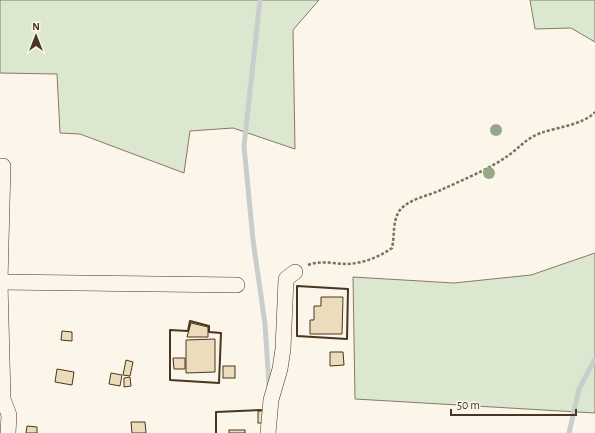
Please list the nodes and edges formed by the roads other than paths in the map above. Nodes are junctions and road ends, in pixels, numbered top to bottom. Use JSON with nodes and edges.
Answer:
{"nodes":[{"id":1,"x":0,"y":166,"type":"edge"},
{"id":2,"x":295,"y":272,"type":"road end"},
{"id":3,"x":0,"y":282,"type":"edge"},
{"id":4,"x":237,"y":285,"type":"dead end"},
{"id":5,"x":1,"y":399,"type":"edge"},
{"id":6,"x":8,"y":433,"type":"edge"},
{"id":7,"x":268,"y":433,"type":"edge"}],
"edges":[{"from":1,"to":3,"type":"street"},
{"from":2,"to":7,"type":"street"},
{"from":3,"to":4,"type":"street"},
{"from":3,"to":5,"type":"street"},
{"from":5,"to":6,"type":"street"}]}
